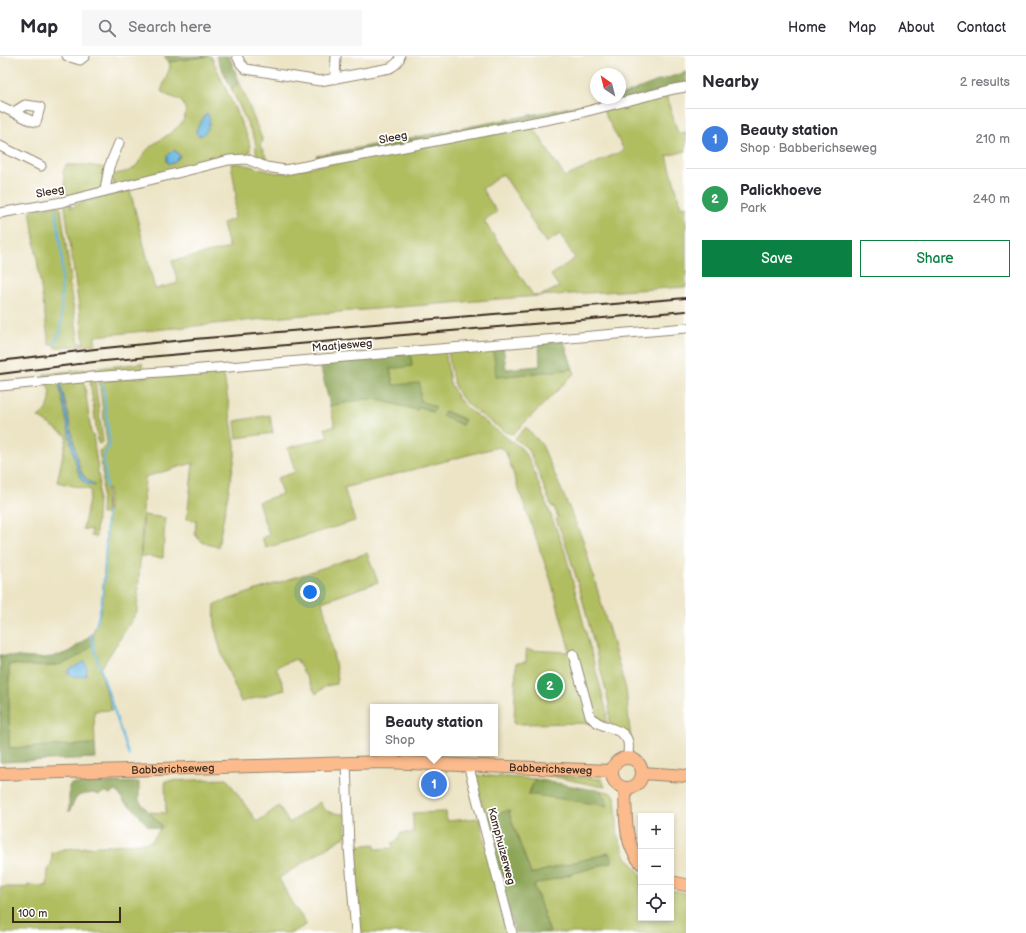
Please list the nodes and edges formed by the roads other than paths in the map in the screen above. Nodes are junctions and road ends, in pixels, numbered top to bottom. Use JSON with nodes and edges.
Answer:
{"nodes":[{"id":1,"x":67,"y":56,"type":"edge"},
{"id":2,"x":85,"y":56,"type":"edge"},
{"id":3,"x":237,"y":56,"type":"edge"},
{"id":4,"x":336,"y":56,"type":"edge"},
{"id":5,"x":400,"y":56,"type":"edge"},
{"id":6,"x":335,"y":79,"type":"junction"},
{"id":7,"x":686,"y":87,"type":"edge"},
{"id":8,"x":0,"y":106,"type":"edge"},
{"id":9,"x":14,"y":112,"type":"dead end"},
{"id":10,"x":119,"y":143,"type":"dead end"},
{"id":11,"x":0,"y":146,"type":"edge"},
{"id":12,"x":40,"y":166,"type":"dead end"},
{"id":13,"x":105,"y":190,"type":"junction"},
{"id":14,"x":0,"y":212,"type":"edge"},
{"id":15,"x":686,"y":328,"type":"edge"},
{"id":16,"x":0,"y":386,"type":"edge"},
{"id":17,"x":573,"y":654,"type":"dead end"},
{"id":18,"x":628,"y":757,"type":"junction"},
{"id":19,"x":346,"y":762,"type":"junction"},
{"id":20,"x":468,"y":764,"type":"junction"},
{"id":21,"x":611,"y":772,"type":"junction"},
{"id":22,"x":642,"y":773,"type":"junction"},
{"id":23,"x":0,"y":774,"type":"edge"},
{"id":24,"x":686,"y":776,"type":"edge"},
{"id":25,"x":625,"y":788,"type":"junction"},
{"id":26,"x":638,"y":858,"type":"edge"},
{"id":27,"x":674,"y":883,"type":"edge"},
{"id":28,"x":686,"y":886,"type":"edge"},
{"id":29,"x":356,"y":933,"type":"edge"},
{"id":30,"x":512,"y":933,"type":"edge"}],
"edges":[{"from":1,"to":2,"type":"street"},
{"from":3,"to":6,"type":"street"},
{"from":4,"to":6,"type":"street"},
{"from":5,"to":6,"type":"street"},
{"from":7,"to":13,"type":"street","name":"Sleeg"},
{"from":8,"to":9,"type":"street"},
{"from":10,"to":13,"type":"street"},
{"from":11,"to":12,"type":"street"},
{"from":13,"to":14,"type":"street","name":"Sleeg"},
{"from":15,"to":16,"type":"street","name":"Maatjesweg"},
{"from":17,"to":18,"type":"street"},
{"from":18,"to":21,"type":"main road"},
{"from":18,"to":22,"type":"main road"},
{"from":19,"to":20,"type":"main road","name":"Babberichseweg"},
{"from":19,"to":23,"type":"main road","name":"Babberichseweg"},
{"from":19,"to":29,"type":"street"},
{"from":20,"to":21,"type":"main road","name":"Babberichseweg"},
{"from":20,"to":30,"type":"street","name":"Kamphuizerweg"},
{"from":21,"to":25,"type":"main road"},
{"from":22,"to":24,"type":"main road"},
{"from":22,"to":25,"type":"main road"},
{"from":25,"to":26,"type":"main road"},
{"from":27,"to":28,"type":"main road"}]}
